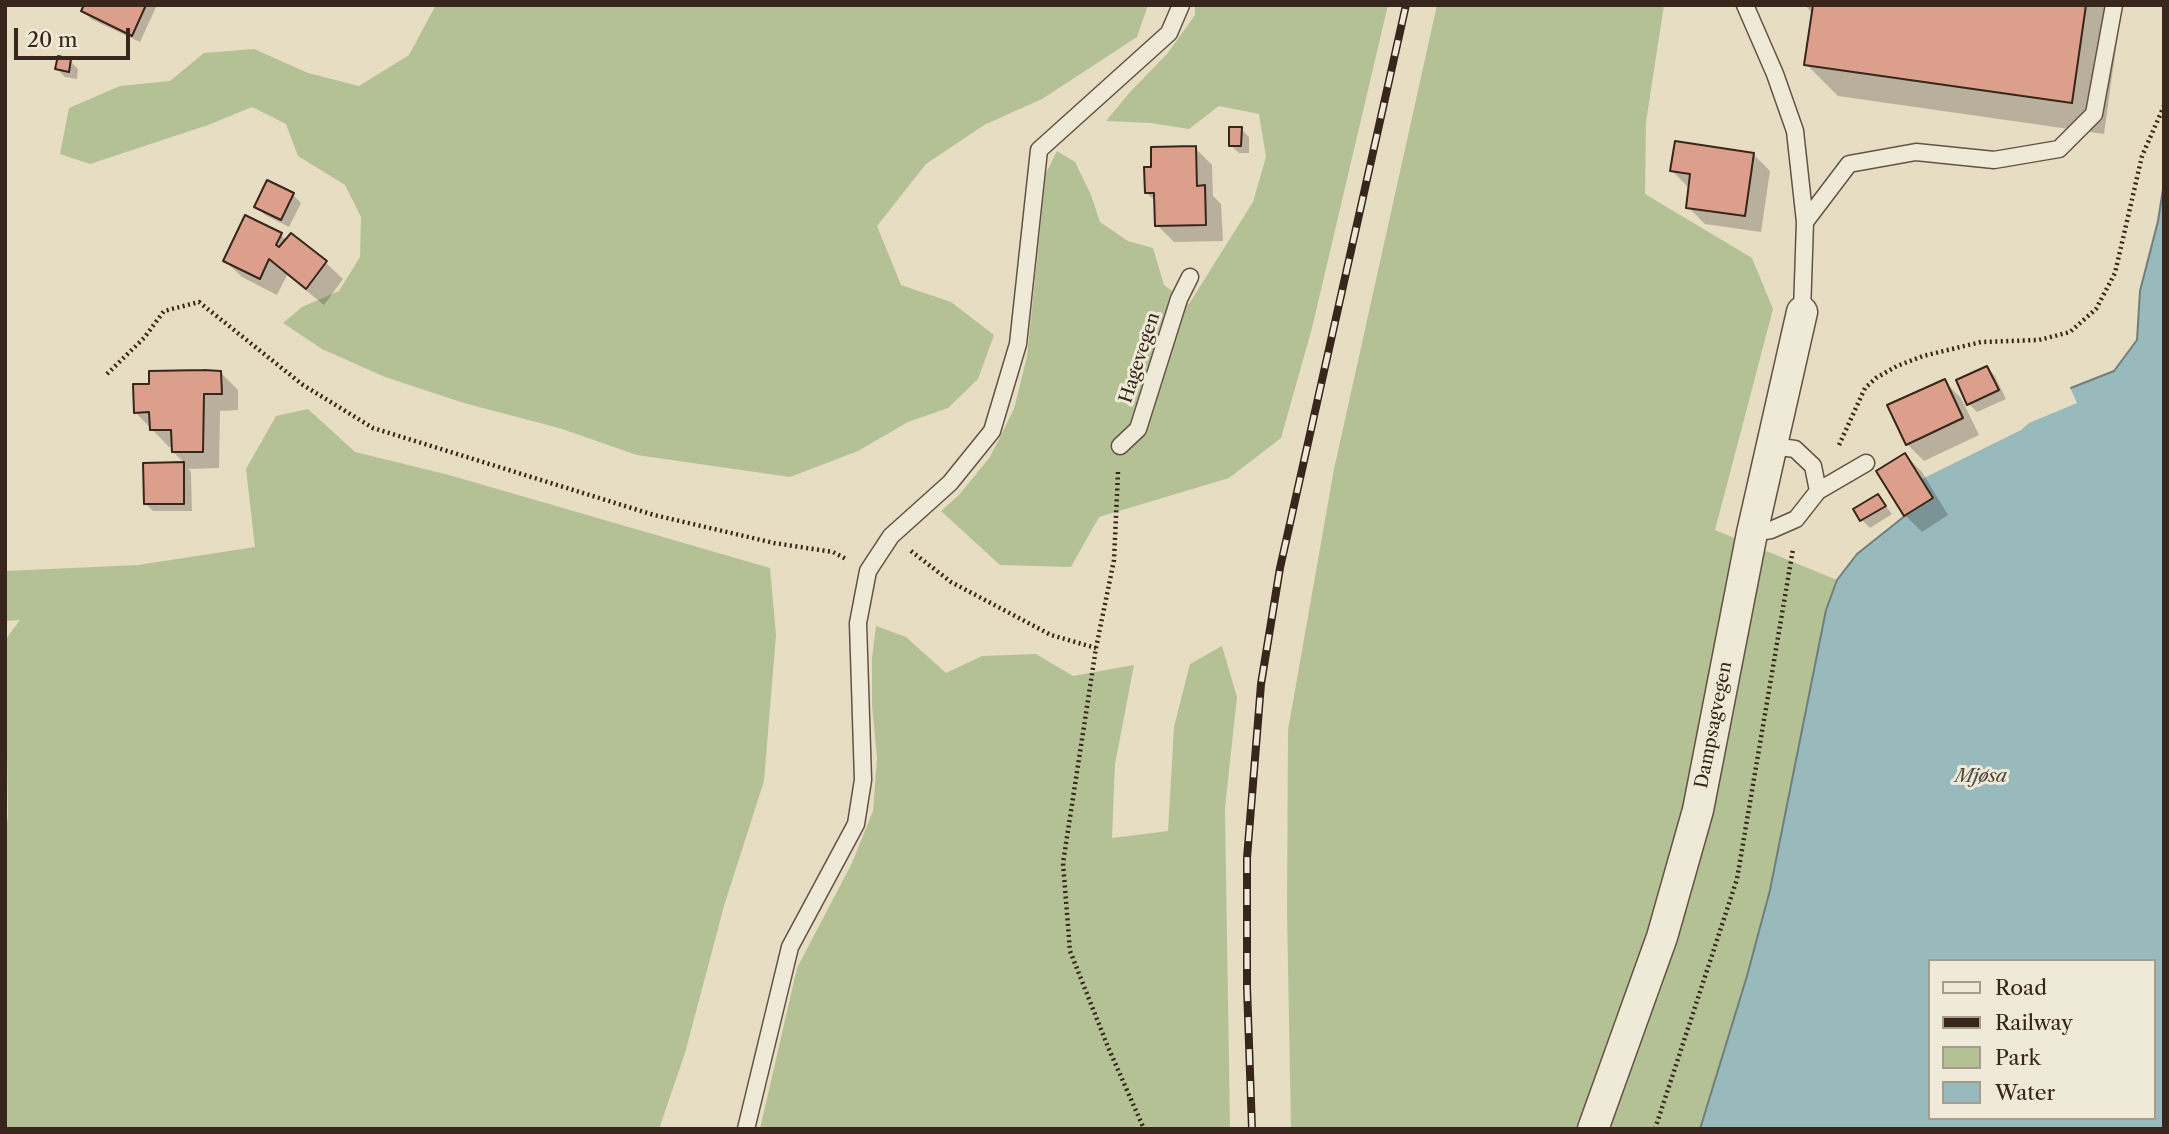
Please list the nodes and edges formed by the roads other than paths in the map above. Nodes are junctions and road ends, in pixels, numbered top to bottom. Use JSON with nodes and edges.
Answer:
{"nodes":[{"id":1,"x":1181,"y":5,"type":"edge"},
{"id":2,"x":1745,"y":5,"type":"edge"},
{"id":3,"x":2114,"y":5,"type":"edge"},
{"id":4,"x":1805,"y":222,"type":"junction"},
{"id":5,"x":1190,"y":277,"type":"dead end"},
{"id":6,"x":1802,"y":312,"type":"joint"},
{"id":7,"x":1120,"y":446,"type":"road end"},
{"id":8,"x":1771,"y":446,"type":"junction"},
{"id":9,"x":1866,"y":463,"type":"dead end"},
{"id":10,"x":1818,"y":491,"type":"junction"},
{"id":11,"x":1752,"y":533,"type":"junction"},
{"id":12,"x":746,"y":1129,"type":"edge"},
{"id":13,"x":1593,"y":1129,"type":"edge"}],
"edges":[{"from":1,"to":12,"type":"lane"},
{"from":2,"to":4,"type":"lane"},
{"from":3,"to":4,"type":"lane"},
{"from":4,"to":6,"type":"lane"},
{"from":5,"to":7,"type":"lane","name":"Hagevegen"},
{"from":6,"to":8,"type":"street","name":"Dampsagvegen"},
{"from":8,"to":10,"type":"lane"},
{"from":8,"to":11,"type":"street","name":"Dampsagvegen"},
{"from":9,"to":10,"type":"lane"},
{"from":10,"to":11,"type":"lane"},
{"from":11,"to":13,"type":"street","name":"Dampsagvegen"}]}
